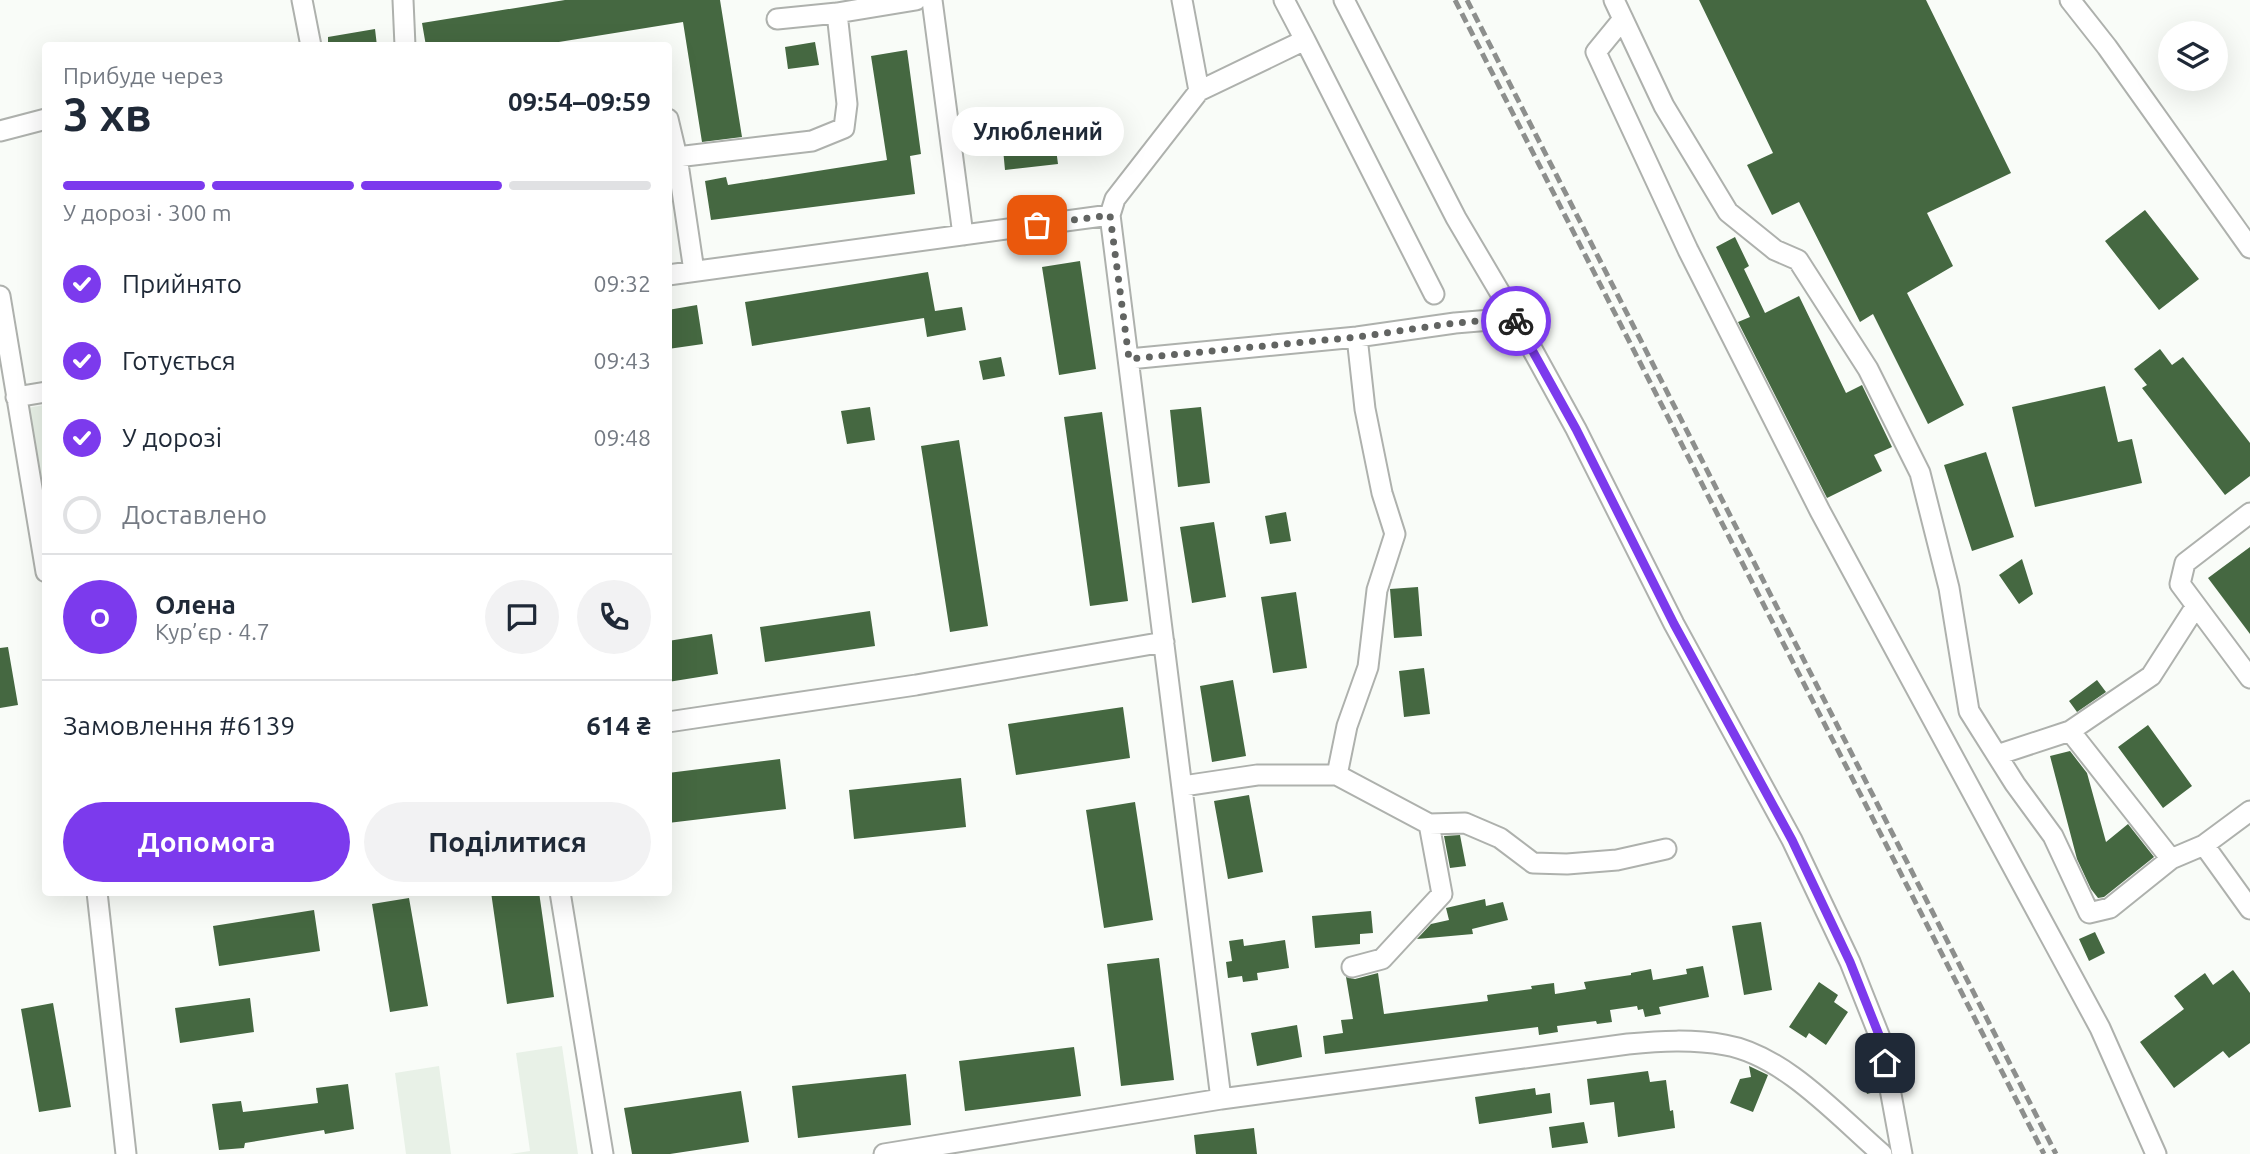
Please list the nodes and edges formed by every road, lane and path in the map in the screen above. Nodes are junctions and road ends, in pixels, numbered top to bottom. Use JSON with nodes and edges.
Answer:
{"nodes":[{"id":1,"x":303,"y":0,"type":"edge"},
{"id":2,"x":403,"y":0,"type":"edge"},
{"id":3,"x":916,"y":0,"type":"edge"},
{"id":4,"x":932,"y":0,"type":"edge"},
{"id":5,"x":1182,"y":0,"type":"edge"},
{"id":6,"x":1284,"y":0,"type":"edge"},
{"id":7,"x":1344,"y":0,"type":"edge"},
{"id":8,"x":1615,"y":0,"type":"edge"},
{"id":9,"x":2070,"y":0,"type":"edge"},
{"id":10,"x":837,"y":13,"type":"junction"},
{"id":11,"x":777,"y":19,"type":"dead end"},
{"id":12,"x":1623,"y":19,"type":"junction"},
{"id":13,"x":1305,"y":40,"type":"junction"},
{"id":14,"x":310,"y":42,"type":"edge"},
{"id":15,"x":405,"y":42,"type":"edge"},
{"id":16,"x":1199,"y":91,"type":"junction"},
{"id":17,"x":42,"y":120,"type":"edge"},
{"id":18,"x":0,"y":131,"type":"edge"},
{"id":19,"x":672,"y":136,"type":"edge"},
{"id":20,"x":677,"y":157,"type":"junction"},
{"id":21,"x":1110,"y":215,"type":"junction"},
{"id":22,"x":963,"y":235,"type":"junction"},
{"id":23,"x":2250,"y":248,"type":"edge"},
{"id":24,"x":694,"y":271,"type":"junction"},
{"id":25,"x":672,"y":274,"type":"edge"},
{"id":26,"x":1434,"y":294,"type":"dead end"},
{"id":27,"x":0,"y":296,"type":"edge"},
{"id":28,"x":1515,"y":318,"type":"junction"},
{"id":29,"x":1357,"y":337,"type":"junction"},
{"id":30,"x":1129,"y":359,"type":"junction"},
{"id":31,"x":42,"y":393,"type":"edge"},
{"id":32,"x":16,"y":397,"type":"junction"},
{"id":33,"x":2250,"y":513,"type":"edge"},
{"id":34,"x":42,"y":549,"type":"edge"},
{"id":35,"x":2196,"y":606,"type":"junction"},
{"id":36,"x":1164,"y":642,"type":"junction"},
{"id":37,"x":2250,"y":678,"type":"edge"},
{"id":38,"x":672,"y":721,"type":"edge"},
{"id":39,"x":2070,"y":731,"type":"junction"},
{"id":40,"x":1997,"y":755,"type":"junction"},
{"id":41,"x":1337,"y":775,"type":"junction"},
{"id":42,"x":1183,"y":786,"type":"junction"},
{"id":43,"x":2250,"y":811,"type":"edge"},
{"id":44,"x":1429,"y":824,"type":"junction"},
{"id":45,"x":2204,"y":845,"type":"junction"},
{"id":46,"x":1666,"y":849,"type":"dead end"},
{"id":47,"x":2171,"y":859,"type":"junction"},
{"id":48,"x":96,"y":896,"type":"edge"},
{"id":49,"x":561,"y":896,"type":"edge"},
{"id":50,"x":2250,"y":909,"type":"edge"},
{"id":51,"x":1352,"y":967,"type":"dead end"},
{"id":52,"x":1221,"y":1099,"type":"junction"},
{"id":53,"x":126,"y":1154,"type":"edge"},
{"id":54,"x":603,"y":1154,"type":"edge"},
{"id":55,"x":884,"y":1154,"type":"edge"},
{"id":56,"x":1882,"y":1154,"type":"edge"},
{"id":57,"x":1902,"y":1154,"type":"edge"},
{"id":58,"x":2156,"y":1154,"type":"edge"}],
"edges":[{"from":1,"to":14,"type":"street"},
{"from":2,"to":15,"type":"street"},
{"from":3,"to":10,"type":"street"},
{"from":4,"to":22,"type":"street"},
{"from":5,"to":16,"type":"street"},
{"from":6,"to":13,"type":"street"},
{"from":7,"to":28,"type":"street"},
{"from":8,"to":12,"type":"street"},
{"from":9,"to":23,"type":"street"},
{"from":10,"to":11,"type":"street"},
{"from":10,"to":20,"type":"street"},
{"from":12,"to":40,"type":"street"},
{"from":12,"to":58,"type":"street"},
{"from":13,"to":16,"type":"street"},
{"from":13,"to":26,"type":"street"},
{"from":16,"to":21,"type":"street"},
{"from":17,"to":18,"type":"street"},
{"from":19,"to":20,"type":"street"},
{"from":20,"to":24,"type":"street"},
{"from":21,"to":22,"type":"street"},
{"from":21,"to":30,"type":"street"},
{"from":22,"to":24,"type":"street"},
{"from":24,"to":25,"type":"street"},
{"from":27,"to":32,"type":"street"},
{"from":28,"to":29,"type":"street"},
{"from":28,"to":57,"type":"street"},
{"from":29,"to":30,"type":"street"},
{"from":29,"to":41,"type":"street"},
{"from":30,"to":36,"type":"street"},
{"from":31,"to":32,"type":"street"},
{"from":32,"to":34,"type":"street"},
{"from":33,"to":35,"type":"street"},
{"from":35,"to":37,"type":"street"},
{"from":35,"to":39,"type":"street"},
{"from":36,"to":38,"type":"street"},
{"from":36,"to":42,"type":"street"},
{"from":39,"to":40,"type":"street"},
{"from":39,"to":47,"type":"street"},
{"from":40,"to":47,"type":"street"},
{"from":41,"to":42,"type":"street"},
{"from":41,"to":44,"type":"street"},
{"from":42,"to":52,"type":"street"},
{"from":43,"to":45,"type":"street"},
{"from":44,"to":46,"type":"street"},
{"from":44,"to":51,"type":"street"},
{"from":45,"to":47,"type":"street"},
{"from":45,"to":50,"type":"street"},
{"from":48,"to":53,"type":"street"},
{"from":49,"to":54,"type":"street"},
{"from":52,"to":55,"type":"street"},
{"from":52,"to":56,"type":"street"}]}
